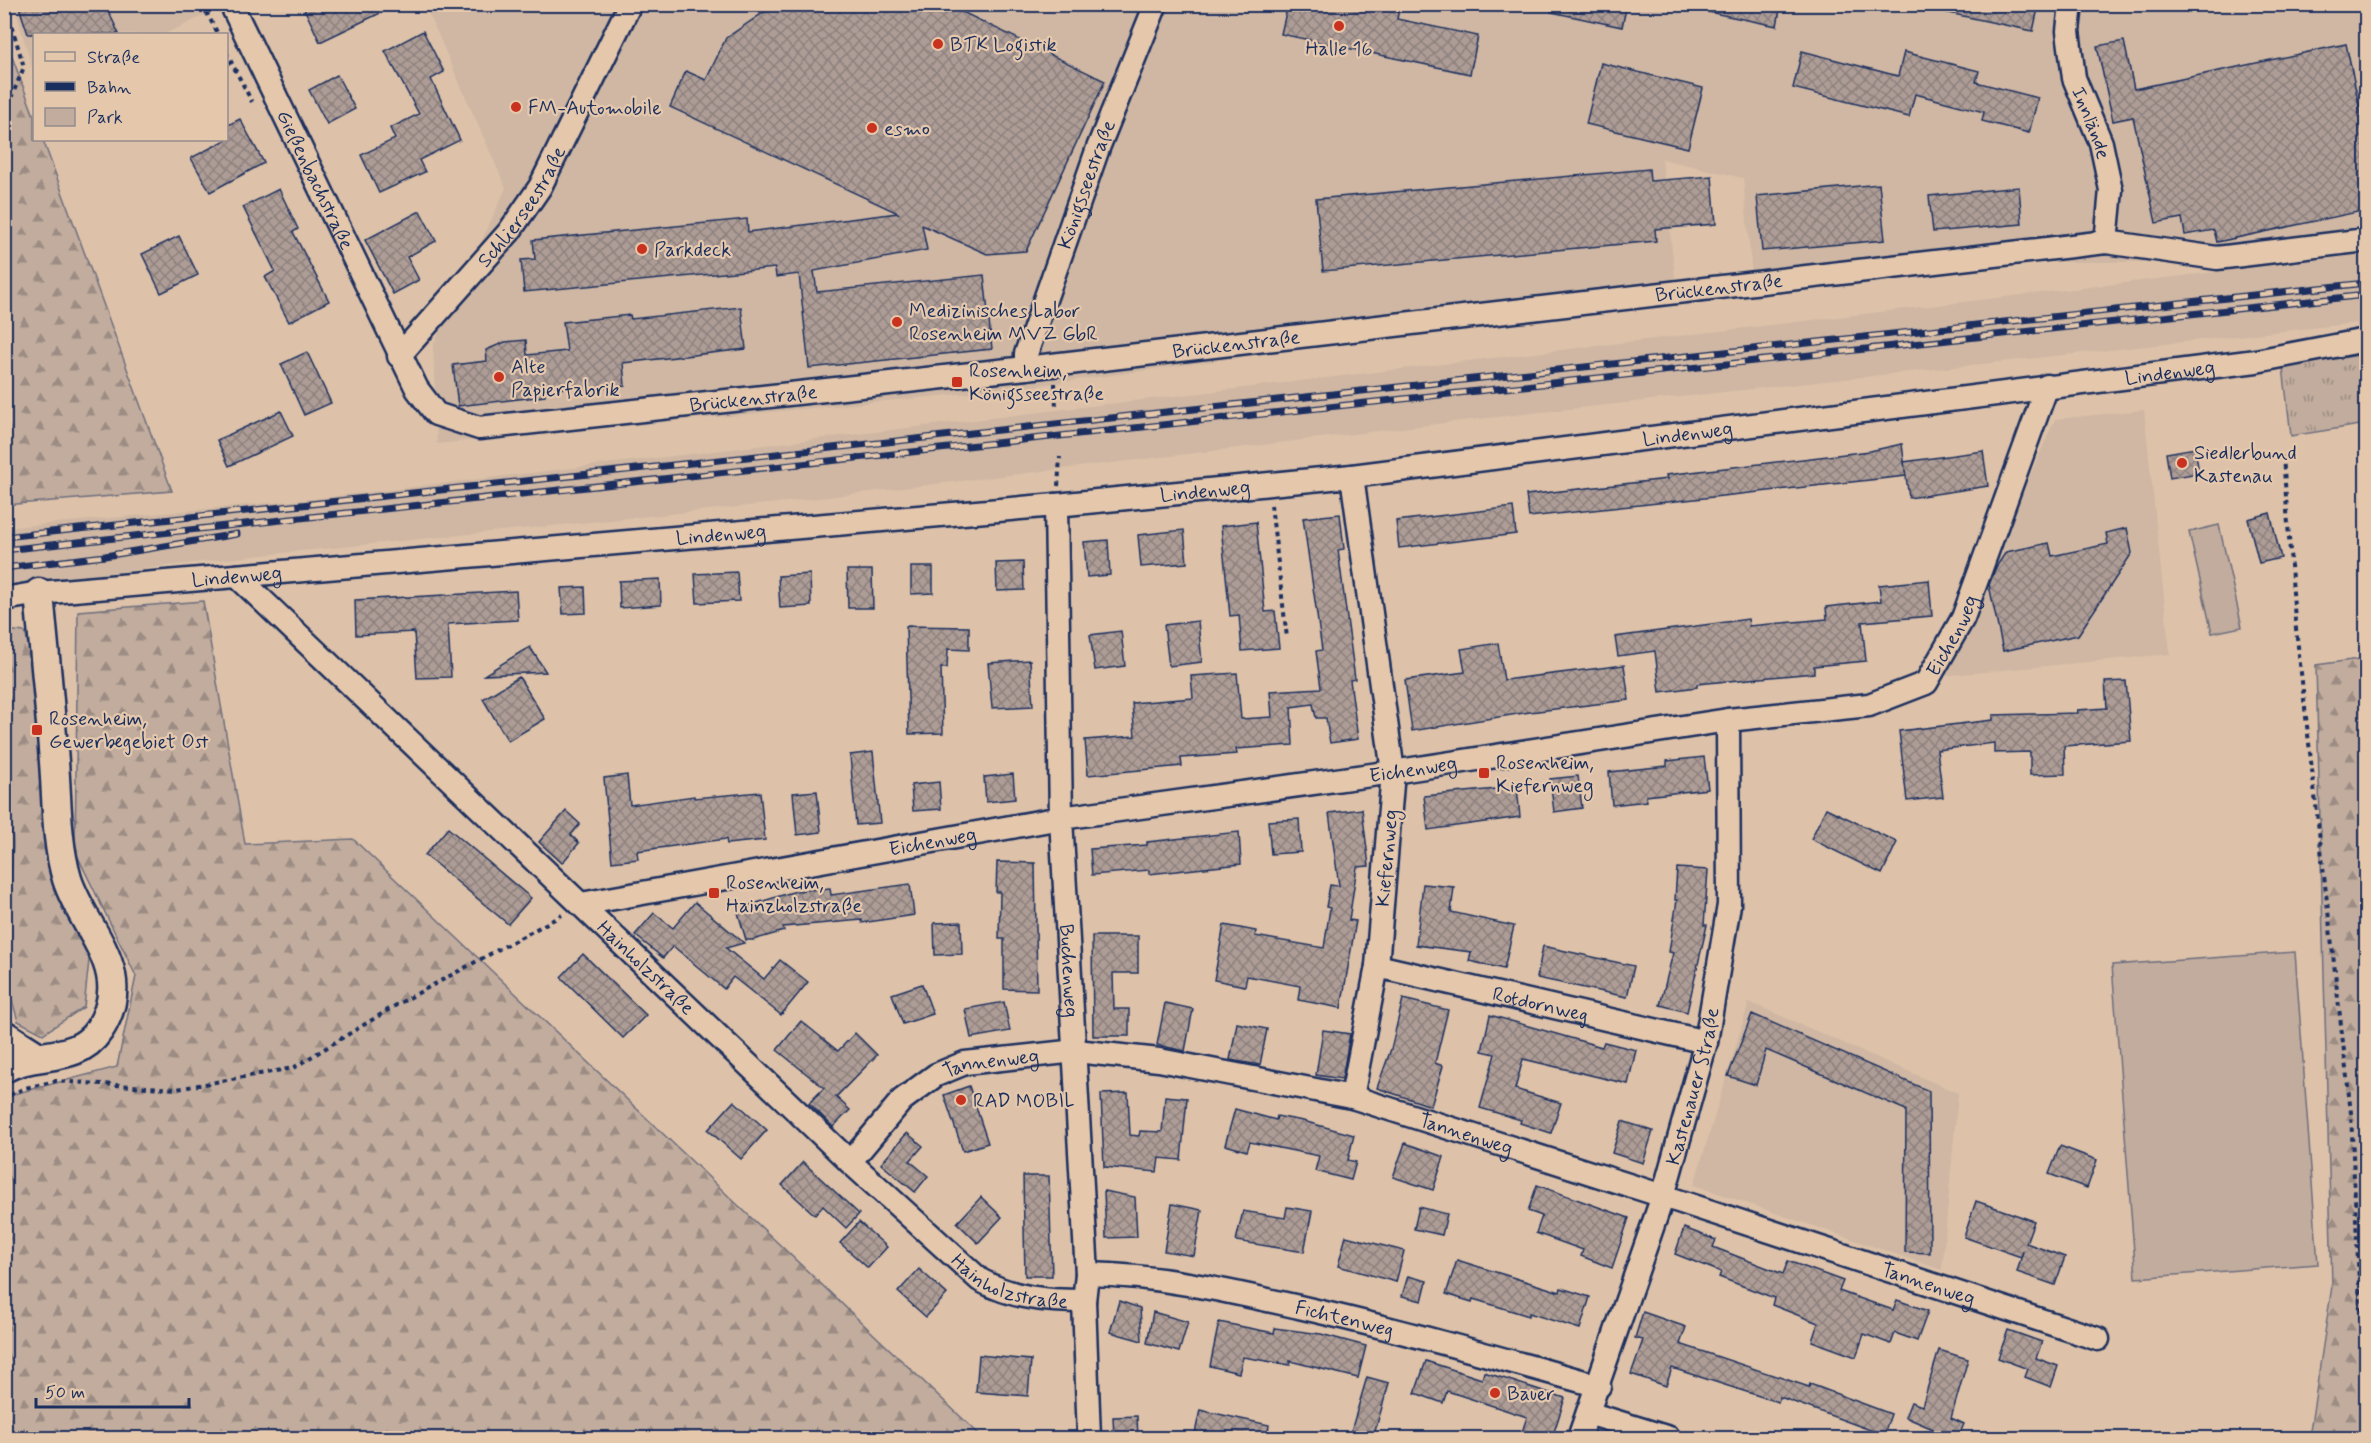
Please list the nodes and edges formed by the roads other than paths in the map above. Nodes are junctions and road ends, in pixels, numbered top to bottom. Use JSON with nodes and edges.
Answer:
{"nodes":[{"id":1,"x":231,"y":4,"type":"edge"},
{"id":2,"x":630,"y":4,"type":"edge"},
{"id":3,"x":1156,"y":4,"type":"edge"},
{"id":4,"x":2071,"y":4,"type":"edge"},
{"id":5,"x":2367,"y":240,"type":"edge"},
{"id":6,"x":2106,"y":242,"type":"junction"},
{"id":7,"x":2367,"y":340,"type":"edge"},
{"id":8,"x":399,"y":356,"type":"junction"},
{"id":9,"x":1026,"y":368,"type":"junction"},
{"id":10,"x":2047,"y":386,"type":"junction"},
{"id":11,"x":1352,"y":476,"type":"junction"},
{"id":12,"x":1056,"y":505,"type":"junction"},
{"id":13,"x":237,"y":576,"type":"junction"},
{"id":14,"x":39,"y":593,"type":"junction"},
{"id":15,"x":4,"y":599,"type":"edge"},
{"id":16,"x":1728,"y":720,"type":"junction"},
{"id":17,"x":1393,"y":772,"type":"junction"},
{"id":18,"x":1061,"y":818,"type":"junction"},
{"id":19,"x":581,"y":904,"type":"junction"},
{"id":20,"x":1377,"y":966,"type":"junction"},
{"id":21,"x":4,"y":1035,"type":"edge"},
{"id":22,"x":1706,"y":1042,"type":"junction"},
{"id":23,"x":1076,"y":1051,"type":"junction"},
{"id":24,"x":38,"y":1056,"type":"junction"},
{"id":25,"x":8,"y":1081,"type":"edge"},
{"id":26,"x":1352,"y":1097,"type":"junction"},
{"id":27,"x":850,"y":1162,"type":"junction"},
{"id":28,"x":1663,"y":1196,"type":"junction"},
{"id":29,"x":1087,"y":1275,"type":"junction"},
{"id":30,"x":1084,"y":1301,"type":"junction"},
{"id":31,"x":2098,"y":1339,"type":"dead end"},
{"id":32,"x":1599,"y":1386,"type":"junction"},
{"id":33,"x":1588,"y":1413,"type":"junction"},
{"id":34,"x":1089,"y":1438,"type":"edge"},
{"id":35,"x":1579,"y":1438,"type":"edge"},
{"id":36,"x":1669,"y":1438,"type":"edge"}],
"edges":[{"from":1,"to":8,"type":"street","name":"Gießenbachstraße"},
{"from":2,"to":8,"type":"street","name":"Schlierseestraße"},
{"from":3,"to":9,"type":"street","name":"Königsseestraße"},
{"from":4,"to":6,"type":"street","name":"Innlände"},
{"from":5,"to":6,"type":"street"},
{"from":6,"to":9,"type":"street","name":"Brückenstraße"},
{"from":7,"to":10,"type":"street","name":"Lindenweg"},
{"from":8,"to":9,"type":"street","name":"Brückenstraße"},
{"from":10,"to":11,"type":"street","name":"Lindenweg"},
{"from":10,"to":16,"type":"street","name":"Eichenweg"},
{"from":11,"to":12,"type":"street","name":"Lindenweg"},
{"from":11,"to":17,"type":"street","name":"Kiefernweg"},
{"from":12,"to":13,"type":"street","name":"Lindenweg"},
{"from":12,"to":18,"type":"street","name":"Buchenweg"},
{"from":13,"to":14,"type":"street","name":"Lindenweg"},
{"from":13,"to":19,"type":"street","name":"Hainholzstraße"},
{"from":14,"to":15,"type":"street","name":"Lindenweg"},
{"from":14,"to":24,"type":"main road"},
{"from":16,"to":17,"type":"street","name":"Eichenweg"},
{"from":16,"to":22,"type":"street","name":"Kastenauer Straße"},
{"from":17,"to":18,"type":"street","name":"Eichenweg"},
{"from":17,"to":20,"type":"street","name":"Kiefernweg"},
{"from":18,"to":19,"type":"street","name":"Eichenweg"},
{"from":18,"to":23,"type":"street","name":"Buchenweg"},
{"from":19,"to":27,"type":"street","name":"Hainholzstraße"},
{"from":20,"to":22,"type":"street","name":"Rotdornweg"},
{"from":20,"to":26,"type":"street","name":"Kiefernweg"},
{"from":21,"to":24,"type":"main road"},
{"from":22,"to":28,"type":"street","name":"Kastenauer Straße"},
{"from":23,"to":26,"type":"street","name":"Tannenweg"},
{"from":23,"to":27,"type":"street","name":"Tannenweg"},
{"from":23,"to":29,"type":"street","name":"Buchenweg"},
{"from":24,"to":25,"type":"main road"},
{"from":26,"to":28,"type":"street","name":"Tannenweg"},
{"from":27,"to":30,"type":"street","name":"Hainholzstraße"},
{"from":28,"to":31,"type":"street","name":"Tannenweg"},
{"from":28,"to":32,"type":"street","name":"Kastenauer Straße"},
{"from":29,"to":30,"type":"street","name":"Buchenweg"},
{"from":29,"to":32,"type":"street","name":"Fichtenweg"},
{"from":30,"to":34,"type":"street","name":"Buchenweg"},
{"from":32,"to":33,"type":"street","name":"Kastenauer Straße"},
{"from":33,"to":35,"type":"street","name":"Kastenauer Straße"},
{"from":33,"to":36,"type":"street"}]}
